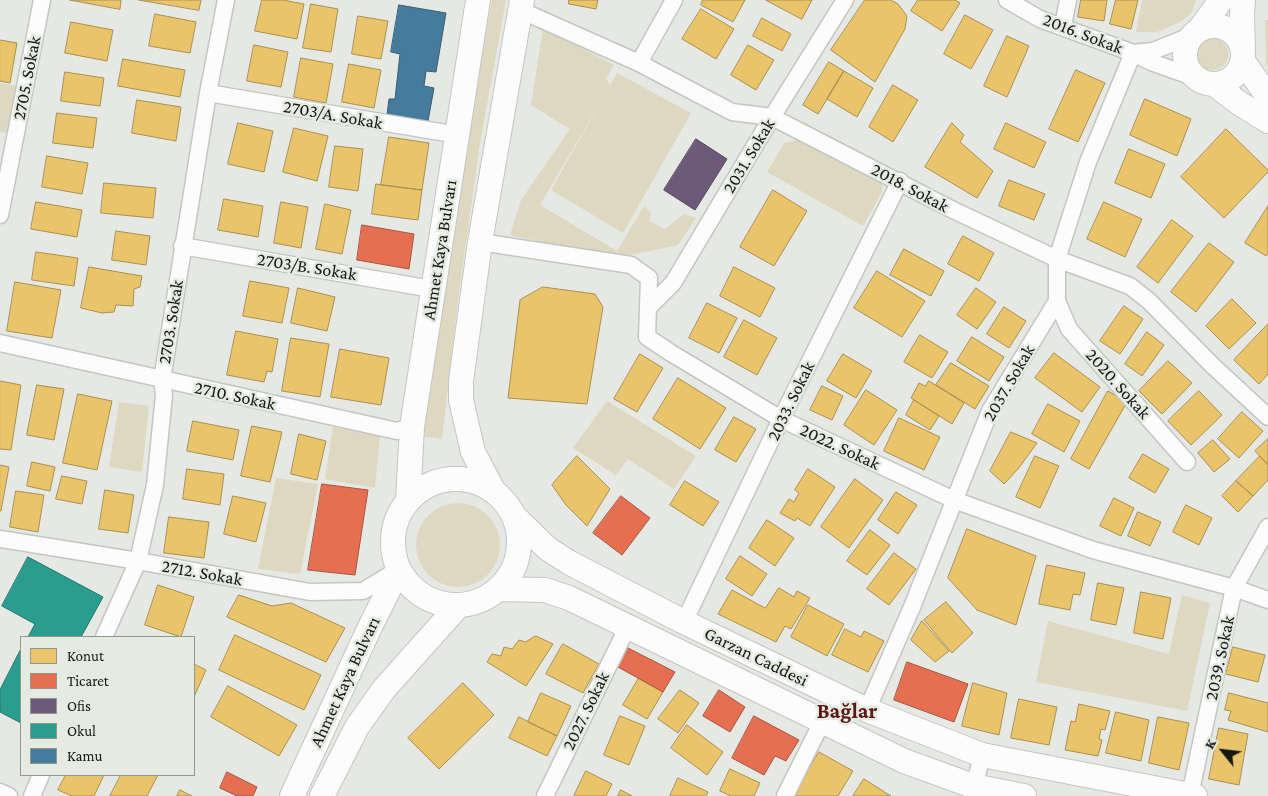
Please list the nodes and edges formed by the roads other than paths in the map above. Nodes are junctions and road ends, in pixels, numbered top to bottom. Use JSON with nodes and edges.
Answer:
{"nodes":[{"id":1,"x":42,"y":0,"type":"edge"},
{"id":2,"x":226,"y":0,"type":"edge"},
{"id":3,"x":475,"y":0,"type":"edge"},
{"id":4,"x":674,"y":0,"type":"edge"},
{"id":5,"x":845,"y":0,"type":"edge"},
{"id":6,"x":1008,"y":0,"type":"edge"},
{"id":7,"x":1068,"y":0,"type":"edge"},
{"id":8,"x":1221,"y":0,"type":"edge"},
{"id":9,"x":1244,"y":0,"type":"edge"},
{"id":10,"x":521,"y":5,"type":"edge"},
{"id":11,"x":1063,"y":26,"type":"junction"},
{"id":12,"x":1197,"y":32,"type":"junction"},
{"id":13,"x":1133,"y":53,"type":"junction"},
{"id":14,"x":1243,"y":56,"type":"junction"},
{"id":15,"x":639,"y":64,"type":"junction"},
{"id":16,"x":1205,"y":81,"type":"junction"},
{"id":17,"x":208,"y":93,"type":"junction"},
{"id":18,"x":1268,"y":98,"type":"edge"},
{"id":19,"x":772,"y":117,"type":"junction"},
{"id":20,"x":1268,"y":121,"type":"edge"},
{"id":21,"x":458,"y":135,"type":"junction"},
{"id":22,"x":900,"y":181,"type":"junction"},
{"id":23,"x":0,"y":215,"type":"edge"},
{"id":24,"x":480,"y":242,"type":"junction"},
{"id":25,"x":182,"y":246,"type":"junction"},
{"id":26,"x":1057,"y":259,"type":"junction"},
{"id":27,"x":432,"y":289,"type":"junction"},
{"id":28,"x":1057,"y":301,"type":"junction"},
{"id":29,"x":648,"y":308,"type":"junction"},
{"id":30,"x":0,"y":343,"type":"edge"},
{"id":31,"x":162,"y":380,"type":"junction"},
{"id":32,"x":1268,"y":417,"type":"edge"},
{"id":33,"x":781,"y":419,"type":"junction"},
{"id":34,"x":412,"y":428,"type":"junction"},
{"id":35,"x":1187,"y":462,"type":"dead end"},
{"id":36,"x":493,"y":490,"type":"junction"},
{"id":37,"x":408,"y":500,"type":"junction"},
{"id":38,"x":954,"y":500,"type":"junction"},
{"id":39,"x":513,"y":515,"type":"junction"},
{"id":40,"x":1268,"y":527,"type":"edge"},
{"id":41,"x":0,"y":539,"type":"edge"},
{"id":42,"x":138,"y":561,"type":"junction"},
{"id":43,"x":399,"y":568,"type":"junction"},
{"id":44,"x":1234,"y":588,"type":"junction"},
{"id":45,"x":498,"y":589,"type":"junction"},
{"id":46,"x":1268,"y":600,"type":"edge"},
{"id":47,"x":459,"y":605,"type":"junction"},
{"id":48,"x":684,"y":622,"type":"junction"},
{"id":49,"x":628,"y":626,"type":"junction"},
{"id":50,"x":104,"y":636,"type":"edge"},
{"id":51,"x":867,"y":710,"type":"junction"},
{"id":52,"x":822,"y":722,"type":"junction"},
{"id":53,"x":982,"y":755,"type":"junction"},
{"id":54,"x":42,"y":776,"type":"edge"},
{"id":55,"x":973,"y":791,"type":"edge"},
{"id":56,"x":0,"y":792,"type":"edge"},
{"id":57,"x":9,"y":796,"type":"edge"},
{"id":58,"x":32,"y":796,"type":"edge"},
{"id":59,"x":292,"y":796,"type":"edge"},
{"id":60,"x":322,"y":796,"type":"edge"},
{"id":61,"x":546,"y":796,"type":"edge"},
{"id":62,"x":785,"y":796,"type":"edge"},
{"id":63,"x":1024,"y":796,"type":"edge"},
{"id":64,"x":1193,"y":796,"type":"edge"}],
"edges":[{"from":1,"to":23,"type":"street","name":"2705. Sokak"},
{"from":2,"to":17,"type":"street","name":"2703. Sokak"},
{"from":3,"to":21,"type":"main road","name":"Ahmet Kaya Bulvarı"},
{"from":4,"to":15,"type":"street"},
{"from":5,"to":19,"type":"street","name":"2031. Sokak"},
{"from":6,"to":11,"type":"street","name":"2016. Sokak"},
{"from":7,"to":11,"type":"street"},
{"from":8,"to":12,"type":"main road"},
{"from":9,"to":14,"type":"main road"},
{"from":10,"to":15,"type":"street","name":"2018. Sokak"},
{"from":10,"to":24,"type":"main road"},
{"from":11,"to":13,"type":"street","name":"2016. Sokak"},
{"from":12,"to":13,"type":"street"},
{"from":12,"to":14,"type":"main road"},
{"from":12,"to":16,"type":"main road"},
{"from":13,"to":16,"type":"street","name":"2016. Sokak"},
{"from":13,"to":26,"type":"street"},
{"from":14,"to":16,"type":"main road"},
{"from":14,"to":18,"type":"main road"},
{"from":15,"to":19,"type":"street","name":"2018. Sokak"},
{"from":16,"to":20,"type":"main road"},
{"from":17,"to":21,"type":"street","name":"2703/A. Sokak"},
{"from":17,"to":25,"type":"street","name":"2703. Sokak"},
{"from":19,"to":22,"type":"street","name":"2018. Sokak"},
{"from":19,"to":29,"type":"street","name":"2031. Sokak"},
{"from":21,"to":27,"type":"main road","name":"Ahmet Kaya Bulvarı"},
{"from":22,"to":26,"type":"street","name":"2018. Sokak"},
{"from":22,"to":33,"type":"street","name":"2033. Sokak"},
{"from":24,"to":29,"type":"street","name":"2022. Sokak"},
{"from":24,"to":36,"type":"main road"},
{"from":25,"to":27,"type":"street","name":"2703/B. Sokak"},
{"from":25,"to":31,"type":"street","name":"2703. Sokak"},
{"from":26,"to":28,"type":"street"},
{"from":26,"to":32,"type":"street","name":"2018. Sokak"},
{"from":27,"to":34,"type":"main road","name":"Ahmet Kaya Bulvarı"},
{"from":28,"to":35,"type":"street","name":"2020. Sokak"},
{"from":28,"to":38,"type":"street","name":"2037. Sokak"},
{"from":29,"to":33,"type":"street","name":"2022. Sokak"},
{"from":30,"to":31,"type":"street","name":"2710. Sokak"},
{"from":31,"to":34,"type":"street","name":"2710. Sokak"},
{"from":31,"to":42,"type":"street","name":"2703. Sokak"},
{"from":33,"to":38,"type":"street","name":"2022. Sokak"},
{"from":33,"to":48,"type":"street","name":"2033. Sokak"},
{"from":34,"to":37,"type":"main road","name":"Ahmet Kaya Bulvarı"},
{"from":36,"to":37,"type":"main road"},
{"from":36,"to":39,"type":"main road"},
{"from":37,"to":43,"type":"main road"},
{"from":38,"to":44,"type":"street","name":"2022. Sokak"},
{"from":38,"to":51,"type":"street","name":"2037. Sokak"},
{"from":39,"to":45,"type":"main road"},
{"from":39,"to":48,"type":"main road","name":"Garzan Caddesi"},
{"from":40,"to":44,"type":"street","name":"2039. Sokak"},
{"from":41,"to":42,"type":"street","name":"2712. Sokak"},
{"from":42,"to":43,"type":"street","name":"2712. Sokak"},
{"from":42,"to":50,"type":"street","name":"2703. Sokak"},
{"from":43,"to":47,"type":"main road"},
{"from":43,"to":59,"type":"main road","name":"Ahmet Kaya Bulvarı"},
{"from":44,"to":46,"type":"street","name":"2022. Sokak"},
{"from":44,"to":64,"type":"street","name":"2039. Sokak"},
{"from":45,"to":47,"type":"main road"},
{"from":45,"to":49,"type":"main road","name":"Garzan Caddesi"},
{"from":47,"to":60,"type":"main road","name":"Ahmet Kaya Bulvarı"},
{"from":48,"to":51,"type":"main road","name":"Garzan Caddesi"},
{"from":49,"to":52,"type":"main road","name":"Garzan Caddesi"},
{"from":49,"to":61,"type":"street","name":"2027. Sokak"},
{"from":51,"to":53,"type":"main road","name":"Garzan Caddesi"},
{"from":52,"to":55,"type":"main road","name":"Garzan Caddesi"},
{"from":52,"to":62,"type":"street"},
{"from":53,"to":55,"type":"street"},
{"from":53,"to":64,"type":"main road","name":"Garzan Caddesi"},
{"from":54,"to":58,"type":"street"},
{"from":55,"to":63,"type":"main road","name":"Garzan Caddesi"},
{"from":56,"to":57,"type":"street"}]}
